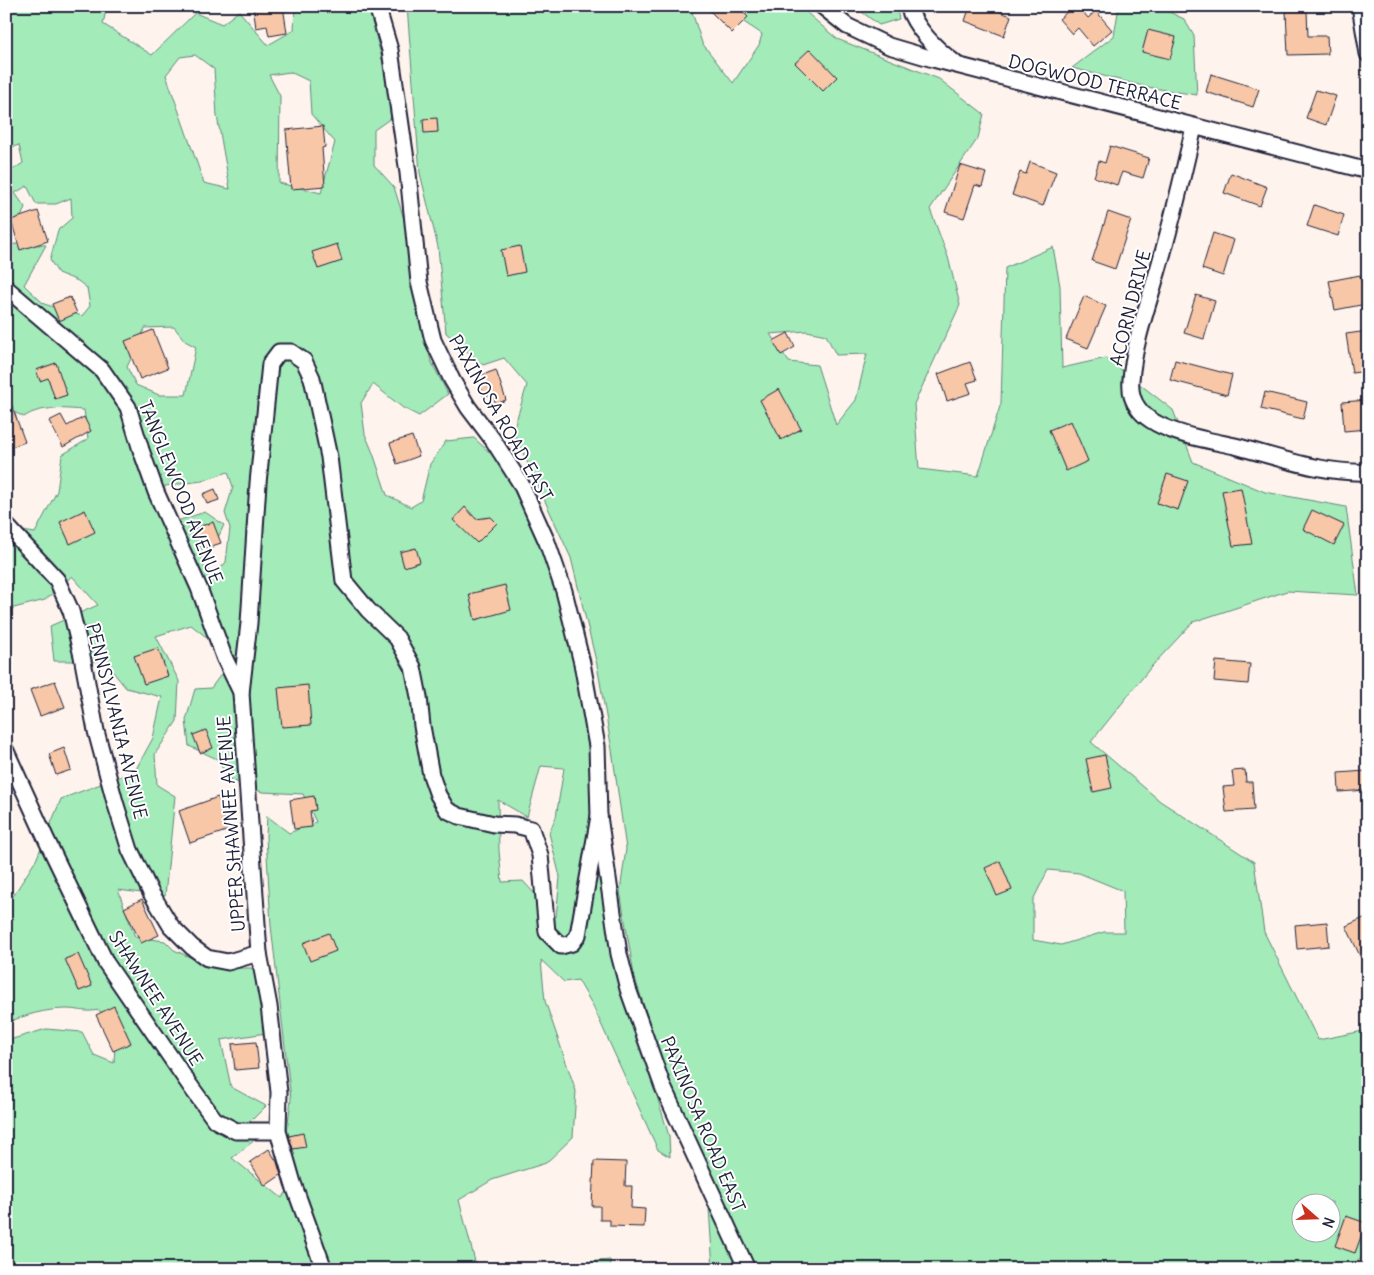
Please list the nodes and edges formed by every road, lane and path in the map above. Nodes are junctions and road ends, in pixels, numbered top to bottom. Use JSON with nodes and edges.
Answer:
{"nodes":[{"id":1,"x":377,"y":6,"type":"edge"},
{"id":2,"x":822,"y":6,"type":"edge"},
{"id":3,"x":908,"y":6,"type":"edge"},
{"id":4,"x":1360,"y":6,"type":"edge"},
{"id":5,"x":1368,"y":54,"type":"edge"},
{"id":6,"x":962,"y":67,"type":"junction"},
{"id":7,"x":1194,"y":127,"type":"junction"},
{"id":8,"x":1368,"y":171,"type":"edge"},
{"id":9,"x":6,"y":288,"type":"edge"},
{"id":10,"x":1368,"y":472,"type":"edge"},
{"id":11,"x":6,"y":525,"type":"edge"},
{"id":12,"x":241,"y":694,"type":"junction"},
{"id":13,"x":6,"y":751,"type":"edge"},
{"id":14,"x":599,"y":816,"type":"junction"},
{"id":15,"x":515,"y":825,"type":"joint"},
{"id":16,"x":259,"y":952,"type":"junction"},
{"id":17,"x":278,"y":1131,"type":"junction"},
{"id":18,"x":324,"y":1269,"type":"edge"},
{"id":19,"x":747,"y":1269,"type":"edge"}],
"edges":[{"from":1,"to":14,"type":"street","name":"PAXINOSA ROAD EAST"},
{"from":2,"to":6,"type":"street","name":"DOGWOOD TERRACE"},
{"from":3,"to":6,"type":"street"},
{"from":4,"to":5,"type":"street"},
{"from":6,"to":7,"type":"street","name":"DOGWOOD TERRACE"},
{"from":7,"to":8,"type":"street","name":"DOGWOOD TERRACE"},
{"from":7,"to":10,"type":"street","name":"ACORN DRIVE"},
{"from":9,"to":12,"type":"street","name":"TANGLEWOOD AVENUE"},
{"from":11,"to":16,"type":"street","name":"PENNSYLVANIA AVENUE"},
{"from":12,"to":15,"type":"street","name":"UPPER SHAWNEE AVENUE"},
{"from":12,"to":16,"type":"street","name":"UPPER SHAWNEE AVENUE"},
{"from":13,"to":17,"type":"street","name":"SHAWNEE AVENUE"},
{"from":14,"to":15,"type":"street","name":"PAXINOSA ROAD EAST"},
{"from":14,"to":19,"type":"street","name":"PAXINOSA ROAD EAST"},
{"from":16,"to":17,"type":"street","name":"UPPER SHAWNEE AVENUE"},
{"from":17,"to":18,"type":"street","name":"UPPER SHAWNEE AVENUE"}]}
